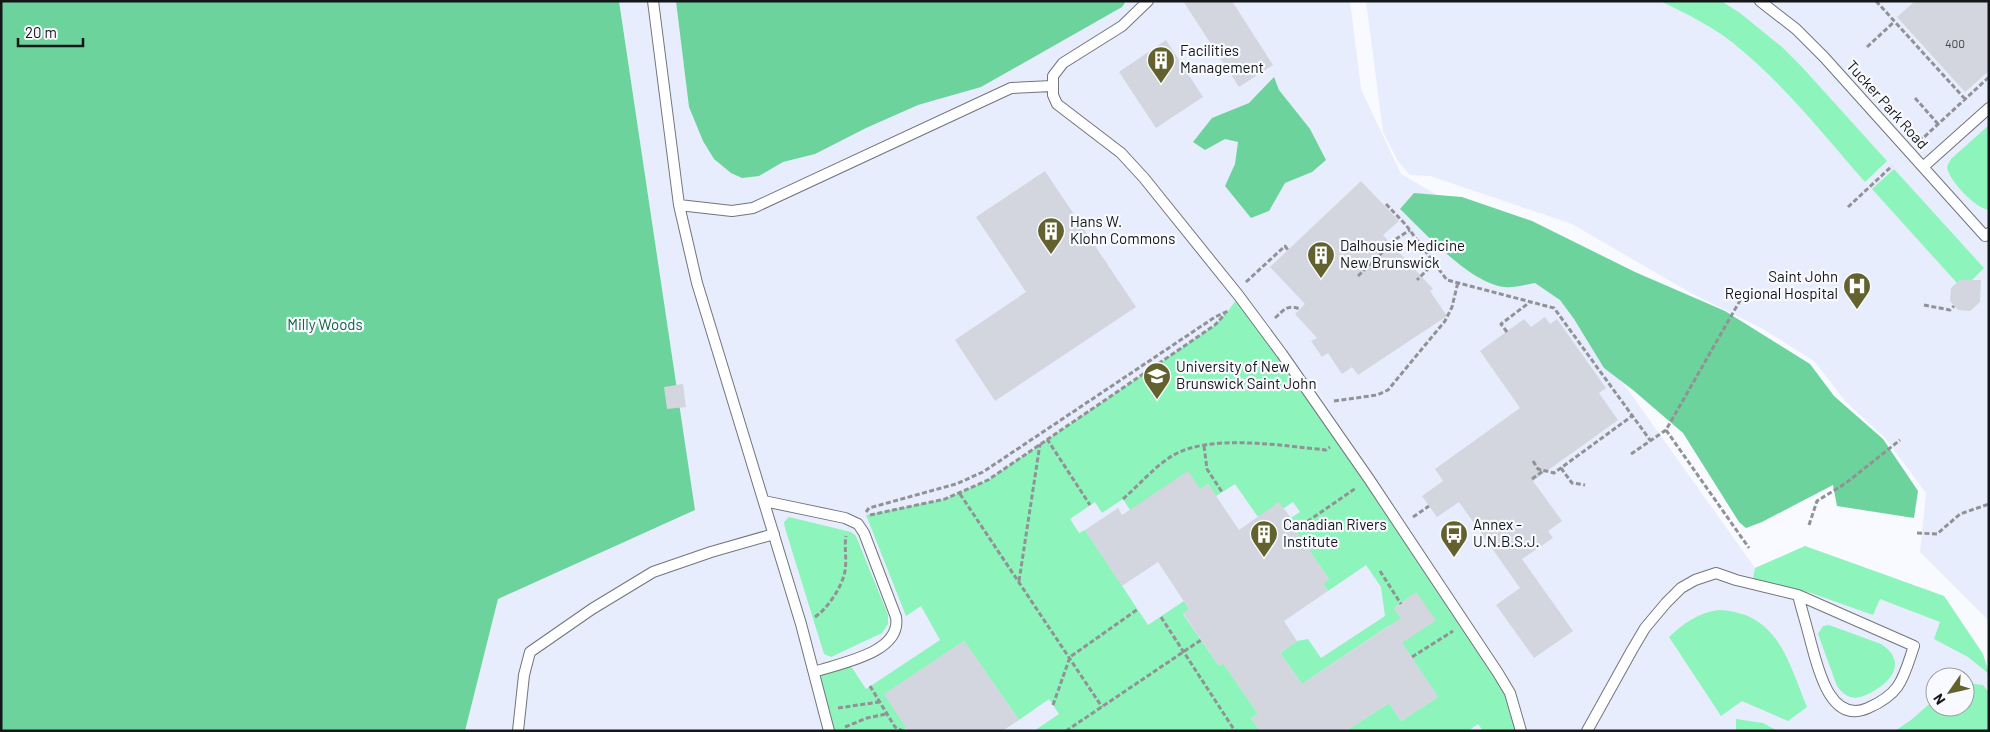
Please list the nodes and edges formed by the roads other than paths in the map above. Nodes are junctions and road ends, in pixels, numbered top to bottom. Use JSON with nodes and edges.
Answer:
{"nodes":[{"id":1,"x":653,"y":1,"type":"edge"},
{"id":2,"x":1148,"y":1,"type":"edge"},
{"id":3,"x":1760,"y":1,"type":"edge"},
{"id":4,"x":1052,"y":86,"type":"junction"},
{"id":5,"x":1989,"y":108,"type":"edge"},
{"id":6,"x":1923,"y":167,"type":"junction"},
{"id":7,"x":679,"y":205,"type":"junction"},
{"id":8,"x":1987,"y":235,"type":"edge"},
{"id":9,"x":764,"y":501,"type":"junction"},
{"id":10,"x":774,"y":534,"type":"junction"},
{"id":11,"x":1798,"y":595,"type":"junction"},
{"id":12,"x":814,"y":672,"type":"junction"},
{"id":13,"x":518,"y":731,"type":"edge"},
{"id":14,"x":828,"y":731,"type":"edge"},
{"id":15,"x":1521,"y":731,"type":"edge"},
{"id":16,"x":1587,"y":731,"type":"edge"}],
"edges":[{"from":1,"to":7,"type":"lane"},
{"from":2,"to":4,"type":"lane"},
{"from":3,"to":6,"type":"lane","name":"Tucker Park Road"},
{"from":4,"to":7,"type":"lane"},
{"from":4,"to":15,"type":"lane"},
{"from":5,"to":6,"type":"lane"},
{"from":6,"to":8,"type":"lane","name":"Tucker Park Road"},
{"from":7,"to":9,"type":"lane"},
{"from":9,"to":10,"type":"lane"},
{"from":9,"to":12,"type":"lane"},
{"from":10,"to":12,"type":"lane"},
{"from":10,"to":13,"type":"lane"},
{"from":11,"to":11,"type":"lane"},
{"from":11,"to":16,"type":"lane"},
{"from":12,"to":14,"type":"lane"}]}
